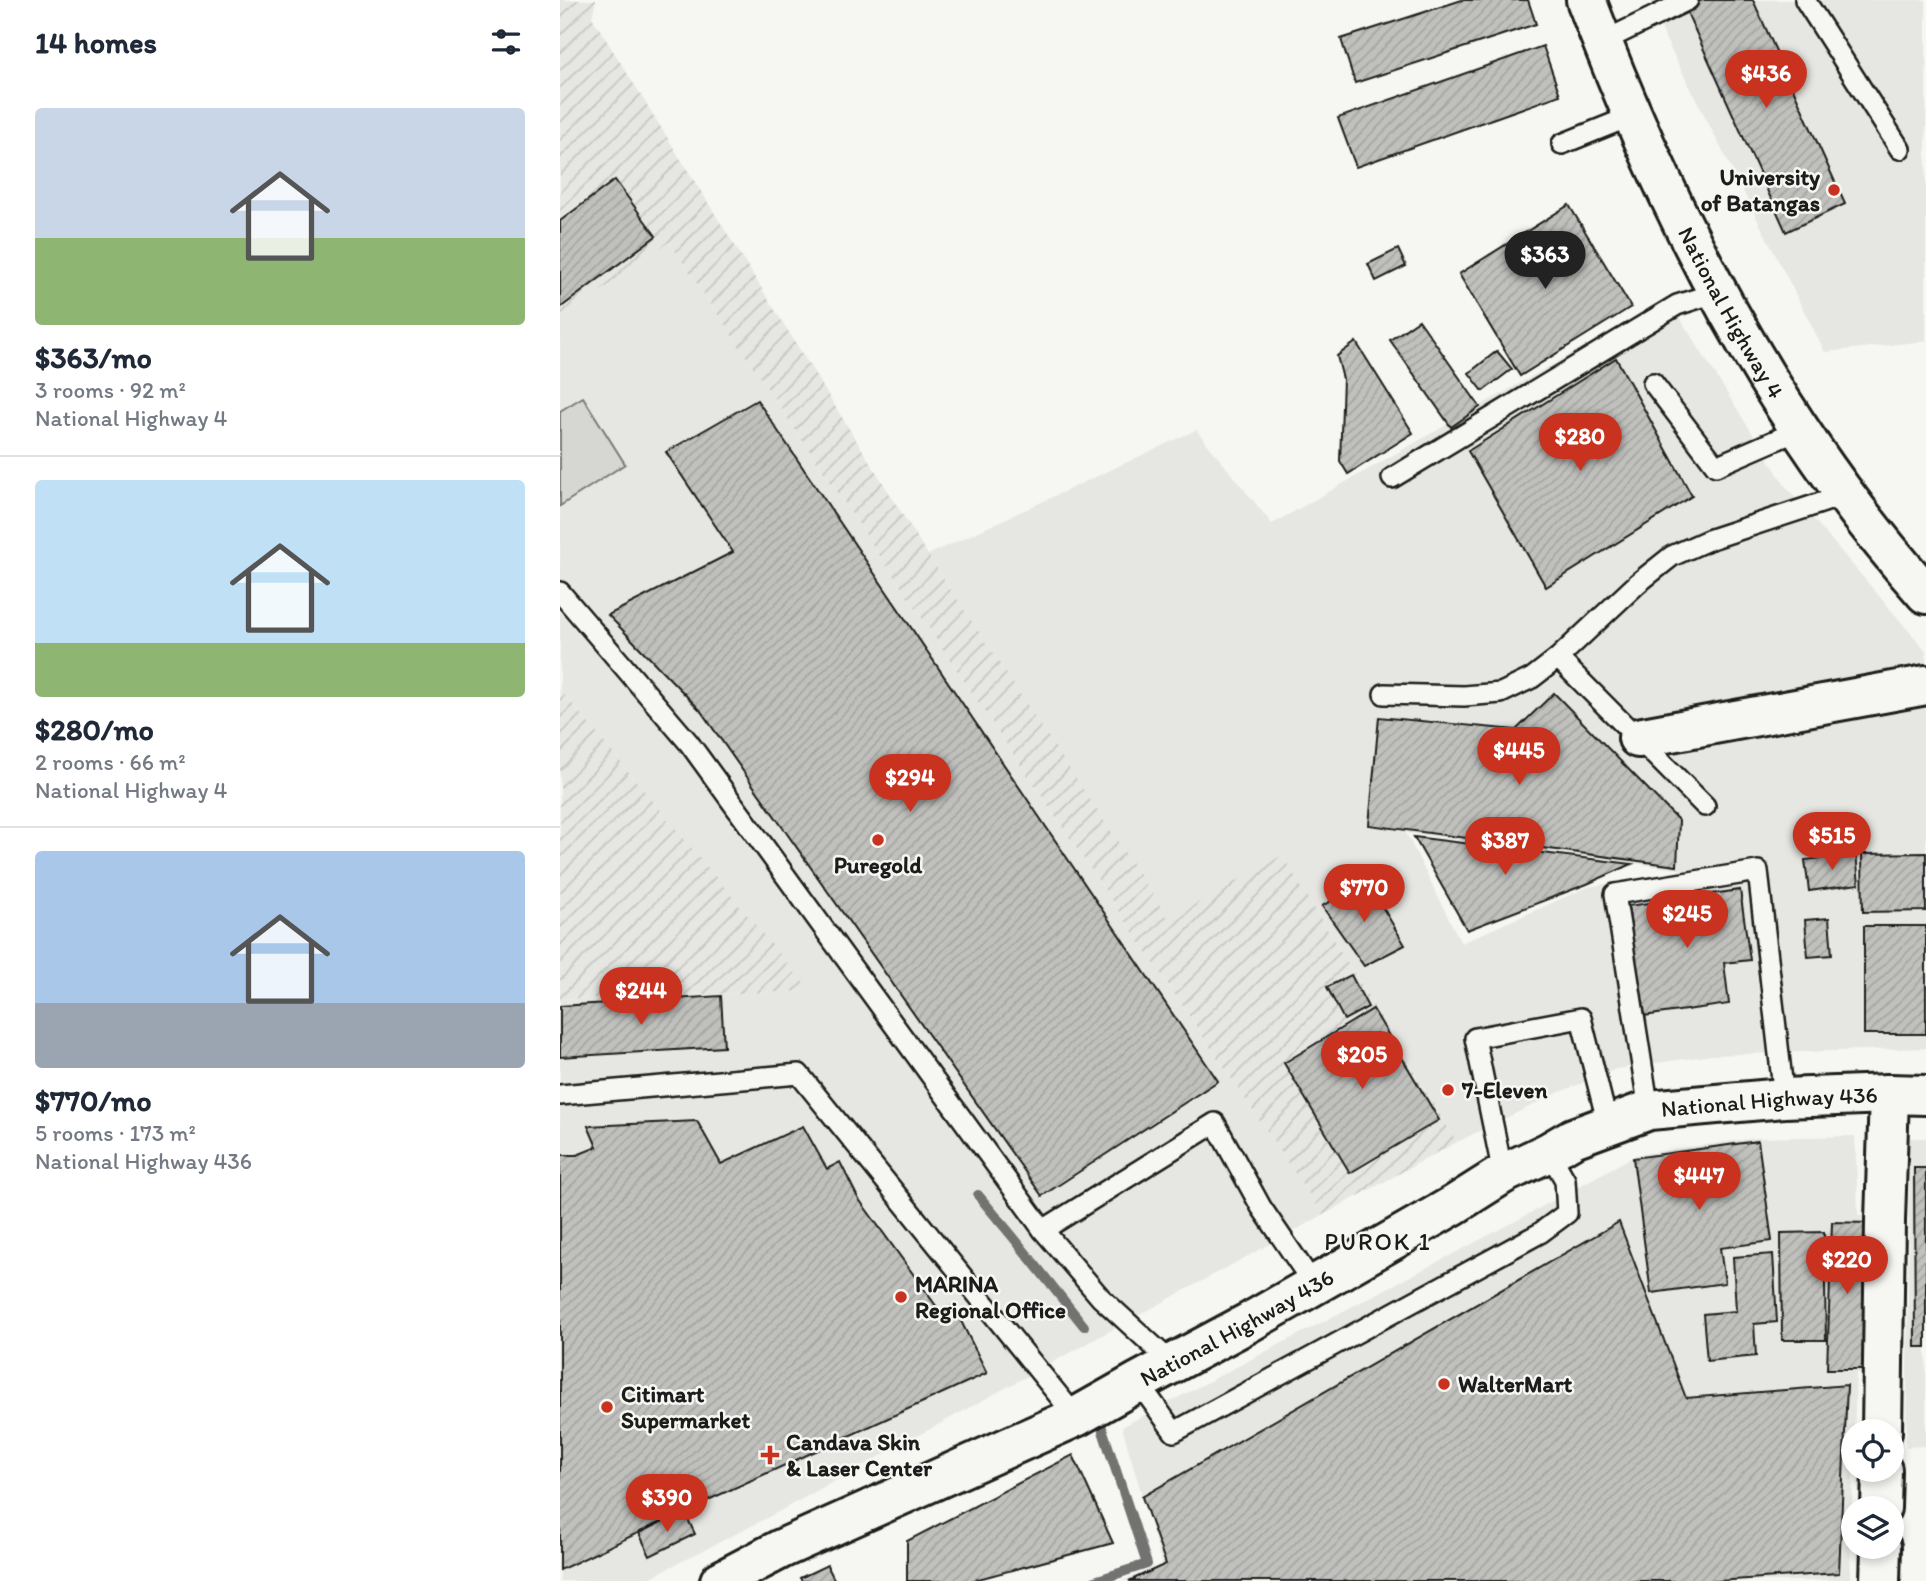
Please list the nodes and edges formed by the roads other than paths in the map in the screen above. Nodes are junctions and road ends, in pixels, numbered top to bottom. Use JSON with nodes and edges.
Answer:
{"nodes":[{"id":1,"x":1586,"y":0,"type":"edge"},
{"id":2,"x":1688,"y":0,"type":"edge"},
{"id":3,"x":1805,"y":0,"type":"edge"},
{"id":4,"x":1602,"y":42,"type":"junction"},
{"id":5,"x":1634,"y":116,"type":"junction"},
{"id":6,"x":1562,"y":144,"type":"dead end"},
{"id":7,"x":1900,"y":149,"type":"dead end"},
{"id":8,"x":1718,"y":292,"type":"junction"},
{"id":9,"x":1653,"y":383,"type":"dead end"},
{"id":10,"x":1799,"y":430,"type":"junction"},
{"id":11,"x":1392,"y":478,"type":"dead end"},
{"id":12,"x":1845,"y":495,"type":"junction"},
{"id":13,"x":560,"y":592,"type":"edge"},
{"id":14,"x":1926,"y":594,"type":"edge"},
{"id":15,"x":1558,"y":658,"type":"junction"},
{"id":16,"x":1926,"y":685,"type":"edge"},
{"id":17,"x":1384,"y":694,"type":"dead end"},
{"id":18,"x":1638,"y":738,"type":"junction"},
{"id":19,"x":1705,"y":807,"type":"dead end"},
{"id":20,"x":560,"y":1095,"type":"edge"},
{"id":21,"x":1908,"y":1095,"type":"edge"},
{"id":22,"x":1784,"y":1098,"type":"junction"},
{"id":23,"x":1649,"y":1110,"type":"junction"},
{"id":24,"x":1608,"y":1125,"type":"junction"},
{"id":25,"x":1549,"y":1152,"type":"junction"},
{"id":26,"x":1503,"y":1174,"type":"junction"},
{"id":27,"x":1043,"y":1230,"type":"junction"},
{"id":28,"x":1314,"y":1285,"type":"junction"},
{"id":29,"x":1173,"y":1364,"type":"junction"},
{"id":30,"x":1138,"y":1381,"type":"junction"},
{"id":31,"x":1076,"y":1417,"type":"junction"},
{"id":32,"x":1882,"y":1419,"type":"edge"},
{"id":33,"x":1881,"y":1559,"type":"edge"},
{"id":34,"x":720,"y":1581,"type":"edge"},
{"id":35,"x":1880,"y":1581,"type":"edge"}],
"edges":[{"from":1,"to":4,"type":"main road","name":"National Highway 4"},
{"from":2,"to":4,"type":"lane"},
{"from":3,"to":7,"type":"lane"},
{"from":4,"to":5,"type":"main road","name":"National Highway 4"},
{"from":5,"to":6,"type":"lane"},
{"from":5,"to":8,"type":"main road","name":"National Highway 4"},
{"from":8,"to":10,"type":"main road","name":"National Highway 4"},
{"from":8,"to":11,"type":"lane"},
{"from":9,"to":10,"type":"lane"},
{"from":10,"to":12,"type":"main road","name":"National Highway 4"},
{"from":12,"to":14,"type":"main road","name":"National Highway 4"},
{"from":12,"to":15,"type":"lane"},
{"from":13,"to":27,"type":"lane"},
{"from":15,"to":17,"type":"lane"},
{"from":15,"to":18,"type":"lane"},
{"from":16,"to":18,"type":"main road"},
{"from":18,"to":19,"type":"lane"},
{"from":20,"to":31,"type":"lane"},
{"from":21,"to":22,"type":"main road","name":"National Highway 436"},
{"from":21,"to":32,"type":"main road"},
{"from":22,"to":23,"type":"main road","name":"National Highway 436"},
{"from":22,"to":23,"type":"lane"},
{"from":23,"to":24,"type":"main road","name":"National Highway 436"},
{"from":24,"to":25,"type":"main road","name":"National Highway 436"},
{"from":24,"to":26,"type":"lane"},
{"from":25,"to":26,"type":"main road","name":"National Highway 436"},
{"from":25,"to":30,"type":"lane"},
{"from":26,"to":28,"type":"main road","name":"National Highway 436"},
{"from":27,"to":28,"type":"lane"},
{"from":27,"to":29,"type":"lane"},
{"from":28,"to":29,"type":"main road","name":"National Highway 436"},
{"from":29,"to":30,"type":"main road","name":"National Highway 436"},
{"from":30,"to":31,"type":"main road","name":"National Highway 436"},
{"from":31,"to":34,"type":"main road","name":"National Highway 436"},
{"from":33,"to":35,"type":"main road"}]}
